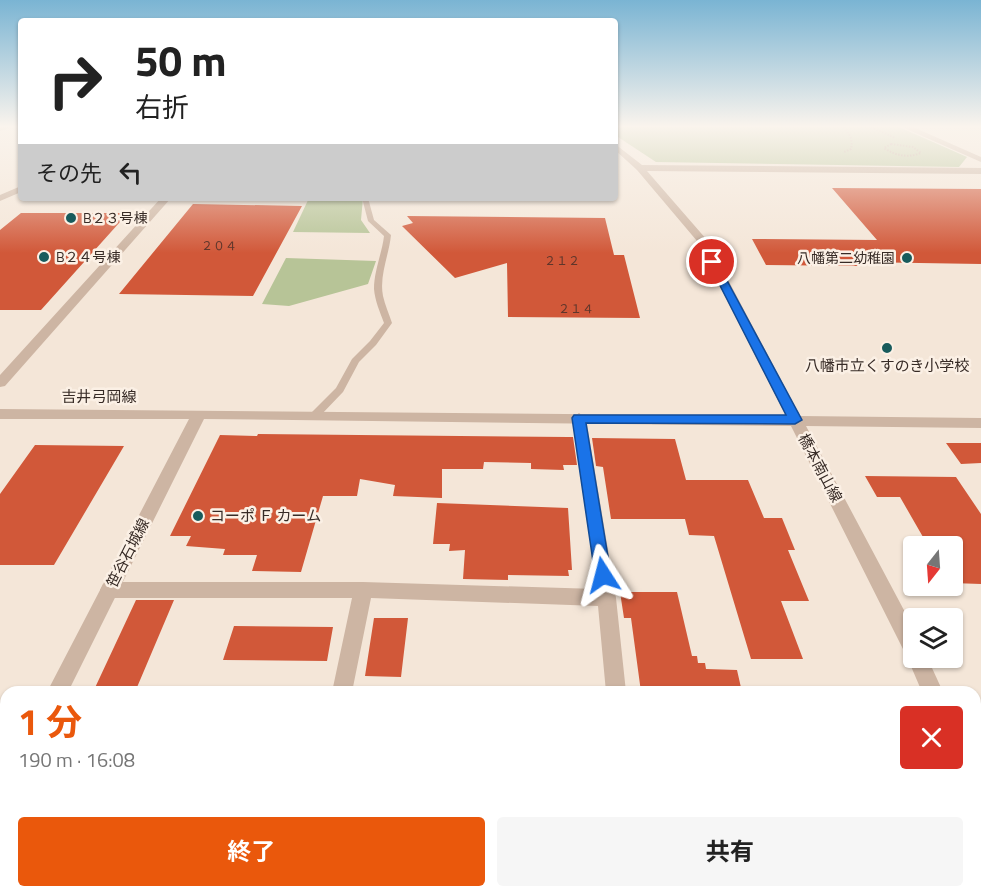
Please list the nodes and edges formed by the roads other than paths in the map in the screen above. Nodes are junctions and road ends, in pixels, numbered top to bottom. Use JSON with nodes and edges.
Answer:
{"nodes":[{"id":1,"x":641,"y":169,"type":"edge"},
{"id":2,"x":732,"y":169,"type":"edge"},
{"id":3,"x":981,"y":171,"type":"edge"},
{"id":4,"x":18,"y":190,"type":"edge"},
{"id":5,"x":0,"y":198,"type":"edge"},
{"id":6,"x":163,"y":201,"type":"edge"},
{"id":7,"x":366,"y":201,"type":"edge"},
{"id":8,"x":0,"y":383,"type":"edge"},
{"id":9,"x":0,"y":414,"type":"edge"},
{"id":10,"x":199,"y":414,"type":"junction"},
{"id":11,"x":315,"y":415,"type":"junction"},
{"id":12,"x":579,"y":418,"type":"junction"},
{"id":13,"x":795,"y":420,"type":"junction"},
{"id":14,"x":981,"y":423,"type":"edge"},
{"id":15,"x":109,"y":590,"type":"junction"},
{"id":16,"x":363,"y":590,"type":"junction"},
{"id":17,"x":607,"y":598,"type":"junction"},
{"id":18,"x":903,"y":629,"type":"edge"},
{"id":19,"x":922,"y":668,"type":"edge"},
{"id":20,"x":60,"y":686,"type":"edge"},
{"id":21,"x":343,"y":686,"type":"edge"},
{"id":22,"x":615,"y":686,"type":"edge"},
{"id":23,"x":930,"y":686,"type":"edge"}],
"edges":[{"from":1,"to":13,"type":"street","name":"橋本南山線"},
{"from":2,"to":3,"type":"street"},
{"from":4,"to":5,"type":"street"},
{"from":6,"to":8,"type":"street"},
{"from":7,"to":11,"type":"lane"},
{"from":9,"to":10,"type":"street","name":"吉井弓岡線"},
{"from":10,"to":11,"type":"street","name":"吉井弓岡線"},
{"from":10,"to":15,"type":"street","name":"笹谷石城線"},
{"from":11,"to":12,"type":"street","name":"吉井弓岡線"},
{"from":12,"to":13,"type":"street","name":"吉井弓岡線"},
{"from":12,"to":17,"type":"street"},
{"from":13,"to":14,"type":"street","name":"吉井弓岡線"},
{"from":13,"to":18,"type":"street","name":"橋本南山線"},
{"from":15,"to":16,"type":"street"},
{"from":15,"to":20,"type":"street","name":"笹谷石城線"},
{"from":16,"to":17,"type":"street"},
{"from":16,"to":21,"type":"street"},
{"from":17,"to":22,"type":"street"},
{"from":19,"to":23,"type":"street"}]}
